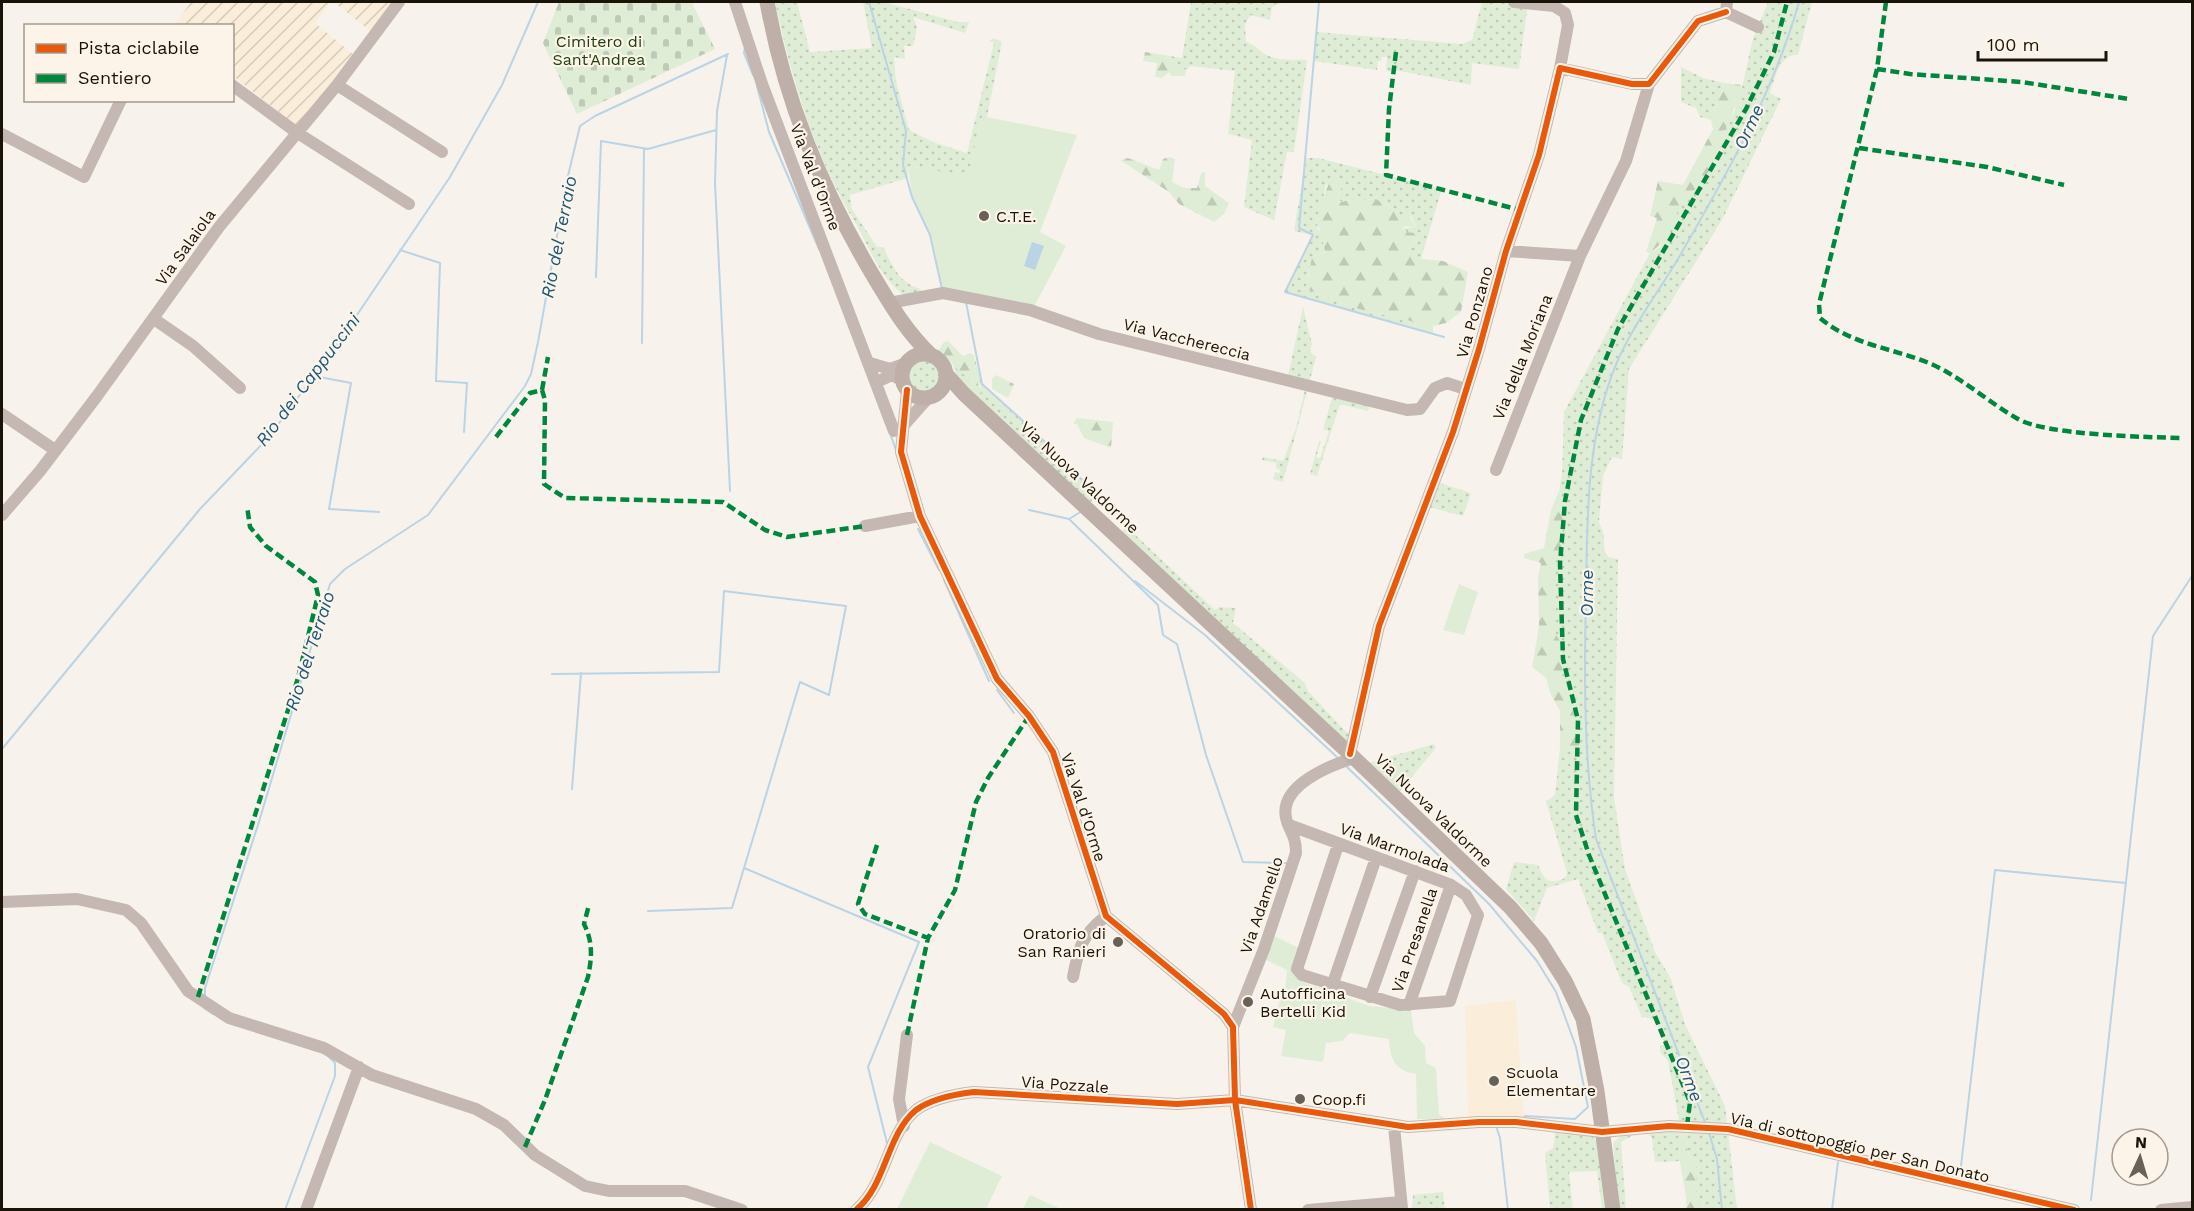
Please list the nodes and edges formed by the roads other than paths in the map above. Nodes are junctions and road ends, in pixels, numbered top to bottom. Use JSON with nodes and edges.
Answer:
{"nodes":[{"id":1,"x":399,"y":2,"type":"edge"},
{"id":2,"x":735,"y":2,"type":"edge"},
{"id":3,"x":767,"y":2,"type":"edge"},
{"id":4,"x":1514,"y":2,"type":"edge"},
{"id":5,"x":1726,"y":7,"type":"edge"},
{"id":6,"x":1758,"y":27,"type":"dead end"},
{"id":7,"x":1560,"y":68,"type":"junction"},
{"id":8,"x":1649,"y":84,"type":"junction"},
{"id":9,"x":337,"y":85,"type":"junction"},
{"id":10,"x":234,"y":86,"type":"edge"},
{"id":11,"x":120,"y":102,"type":"edge"},
{"id":12,"x":296,"y":132,"type":"junction"},
{"id":13,"x":2,"y":134,"type":"edge"},
{"id":14,"x":442,"y":152,"type":"dead end"},
{"id":15,"x":409,"y":204,"type":"dead end"},
{"id":16,"x":1506,"y":251,"type":"junction"},
{"id":17,"x":1580,"y":256,"type":"junction"},
{"id":18,"x":889,"y":303,"type":"junction"},
{"id":19,"x":154,"y":318,"type":"junction"},
{"id":20,"x":901,"y":322,"type":"junction"},
{"id":21,"x":932,"y":356,"type":"junction"},
{"id":22,"x":908,"y":361,"type":"junction"},
{"id":23,"x":870,"y":363,"type":"junction"},
{"id":24,"x":946,"y":374,"type":"junction"},
{"id":25,"x":877,"y":386,"type":"junction"},
{"id":26,"x":905,"y":386,"type":"junction"},
{"id":27,"x":240,"y":388,"type":"dead end"},
{"id":28,"x":1465,"y":389,"type":"junction"},
{"id":29,"x":930,"y":398,"type":"junction"},
{"id":30,"x":2,"y":414,"type":"edge"},
{"id":31,"x":989,"y":417,"type":"junction"},
{"id":32,"x":897,"y":431,"type":"junction"},
{"id":33,"x":55,"y":450,"type":"junction"},
{"id":34,"x":1496,"y":470,"type":"dead end"},
{"id":35,"x":2,"y":514,"type":"edge"},
{"id":36,"x":920,"y":516,"type":"junction"},
{"id":37,"x":865,"y":526,"type":"dead end"},
{"id":38,"x":1352,"y":756,"type":"junction"},
{"id":39,"x":1287,"y":821,"type":"junction"},
{"id":40,"x":1338,"y":845,"type":"junction"},
{"id":41,"x":1376,"y":858,"type":"junction"},
{"id":42,"x":1415,"y":871,"type":"junction"},
{"id":43,"x":1451,"y":885,"type":"junction"},
{"id":44,"x":2,"y":902,"type":"edge"},
{"id":45,"x":1478,"y":915,"type":"joint"},
{"id":46,"x":1106,"y":916,"type":"junction"},
{"id":47,"x":1073,"y":977,"type":"dead end"},
{"id":48,"x":1333,"y":983,"type":"junction"},
{"id":49,"x":1370,"y":997,"type":"junction"},
{"id":50,"x":1409,"y":1005,"type":"junction"},
{"id":51,"x":1233,"y":1027,"type":"junction"},
{"id":52,"x":906,"y":1035,"type":"dead end"},
{"id":53,"x":359,"y":1068,"type":"junction"},
{"id":54,"x":1235,"y":1100,"type":"junction"},
{"id":55,"x":904,"y":1126,"type":"junction"},
{"id":56,"x":1394,"y":1126,"type":"junction"},
{"id":57,"x":1602,"y":1131,"type":"junction"},
{"id":58,"x":1402,"y":1206,"type":"edge"},
{"id":59,"x":2193,"y":1207,"type":"edge"},
{"id":60,"x":306,"y":1209,"type":"edge"},
{"id":61,"x":742,"y":1209,"type":"edge"},
{"id":62,"x":856,"y":1209,"type":"edge"},
{"id":63,"x":1251,"y":1209,"type":"edge"},
{"id":64,"x":1308,"y":1209,"type":"edge"},
{"id":65,"x":1613,"y":1209,"type":"edge"},
{"id":66,"x":2074,"y":1209,"type":"edge"},
{"id":67,"x":2161,"y":1209,"type":"edge"}],
"edges":[{"from":1,"to":9,"type":"street","name":"Via Salaiola"},
{"from":2,"to":23,"type":"street","name":"Via Val d'Orme"},
{"from":3,"to":18,"type":"main road","name":"Via Nuova Valdorme"},
{"from":4,"to":7,"type":"street","name":"Via Ponzano"},
{"from":5,"to":6,"type":"street"},
{"from":5,"to":8,"type":"street"},
{"from":7,"to":8,"type":"street"},
{"from":7,"to":16,"type":"street","name":"Via Ponzano"},
{"from":8,"to":17,"type":"street","name":"Via della Moriana"},
{"from":9,"to":12,"type":"street","name":"Via Salaiola"},
{"from":9,"to":14,"type":"street"},
{"from":10,"to":12,"type":"street"},
{"from":11,"to":13,"type":"street"},
{"from":12,"to":15,"type":"street"},
{"from":12,"to":19,"type":"street","name":"Via Salaiola"},
{"from":16,"to":17,"type":"street"},
{"from":16,"to":28,"type":"street","name":"Via Ponzano"},
{"from":17,"to":34,"type":"street","name":"Via della Moriana"},
{"from":18,"to":20,"type":"main road","name":"Via Nuova Valdorme"},
{"from":18,"to":28,"type":"street","name":"Via Vacchereccia"},
{"from":19,"to":27,"type":"street"},
{"from":19,"to":33,"type":"street","name":"Via Salaiola"},
{"from":20,"to":21,"type":"main road","name":"Via Nuova Valdorme"},
{"from":20,"to":22,"type":"main road","name":"Via Nuova Valdorme"},
{"from":21,"to":22,"type":"main road"},
{"from":21,"to":24,"type":"main road","name":"Via Nuova Valdorme"},
{"from":22,"to":23,"type":"street"},
{"from":22,"to":26,"type":"main road","name":"Via Nuova Valdorme"},
{"from":23,"to":25,"type":"street","name":"Via Val d'Orme"},
{"from":24,"to":29,"type":"main road"},
{"from":24,"to":31,"type":"main road","name":"Via Nuova Valdorme"},
{"from":25,"to":26,"type":"street"},
{"from":25,"to":32,"type":"street","name":"Via Val d'Orme"},
{"from":26,"to":29,"type":"main road","name":"Via Nuova Valdorme"},
{"from":26,"to":32,"type":"street","name":"Via Val d'Orme"},
{"from":28,"to":38,"type":"street","name":"Via Ponzano"},
{"from":29,"to":31,"type":"main road","name":"Via Nuova Valdorme"},
{"from":29,"to":32,"type":"street"},
{"from":30,"to":33,"type":"street"},
{"from":31,"to":38,"type":"main road","name":"Via Nuova Valdorme"},
{"from":32,"to":36,"type":"street","name":"Via Val d'Orme"},
{"from":33,"to":35,"type":"street","name":"Via Salaiola"},
{"from":36,"to":37,"type":"street"},
{"from":36,"to":46,"type":"street","name":"Via Val d'Orme"},
{"from":38,"to":39,"type":"street"},
{"from":38,"to":57,"type":"main road","name":"Via Nuova Valdorme"},
{"from":39,"to":40,"type":"street","name":"Via Marmolada"},
{"from":39,"to":51,"type":"street","name":"Via Adamello"},
{"from":40,"to":41,"type":"street","name":"Via Marmolada"},
{"from":40,"to":48,"type":"street","name":"Via Presanella"},
{"from":41,"to":42,"type":"street","name":"Via Marmolada"},
{"from":41,"to":48,"type":"street"},
{"from":42,"to":43,"type":"street","name":"Via Marmolada"},
{"from":42,"to":49,"type":"street"},
{"from":43,"to":45,"type":"street","name":"Via Marmolada"},
{"from":43,"to":50,"type":"street","name":"Via Presanella"},
{"from":44,"to":53,"type":"street"},
{"from":45,"to":50,"type":"street","name":"Via Presanella"},
{"from":46,"to":47,"type":"street"},
{"from":46,"to":51,"type":"street"},
{"from":48,"to":49,"type":"street","name":"Via Presanella"},
{"from":49,"to":50,"type":"street","name":"Via Presanella"},
{"from":51,"to":54,"type":"street"},
{"from":52,"to":55,"type":"street"},
{"from":53,"to":60,"type":"street"},
{"from":53,"to":61,"type":"street"},
{"from":54,"to":55,"type":"street","name":"Via Pozzale"},
{"from":54,"to":56,"type":"street"},
{"from":54,"to":63,"type":"street"},
{"from":55,"to":62,"type":"street"},
{"from":56,"to":57,"type":"street"},
{"from":56,"to":58,"type":"street"},
{"from":57,"to":65,"type":"main road","name":"Via Nuova Valdorme"},
{"from":57,"to":66,"type":"street","name":"Via di sottopoggio per San Donato"},
{"from":58,"to":64,"type":"street"},
{"from":59,"to":67,"type":"street"}]}
